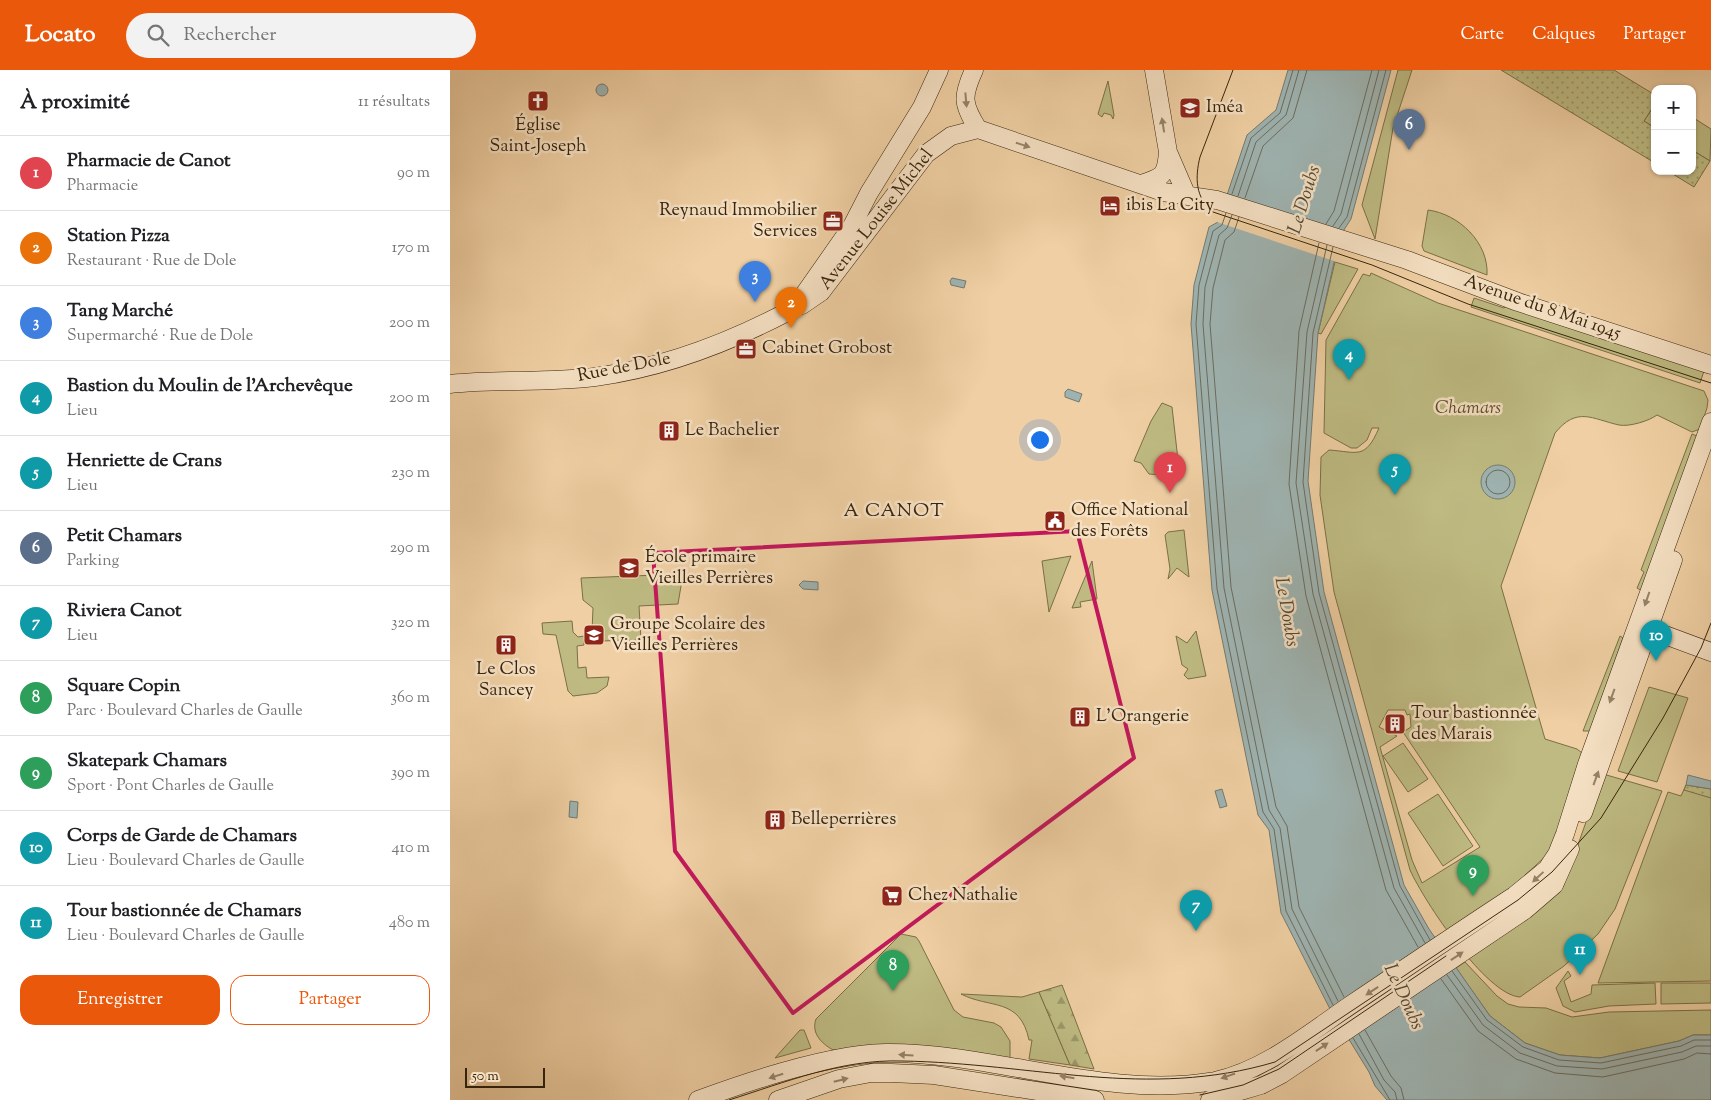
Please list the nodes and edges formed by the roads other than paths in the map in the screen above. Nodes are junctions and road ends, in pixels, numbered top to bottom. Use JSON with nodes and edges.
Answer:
{"nodes":[{"id":1,"x":930,"y":70,"type":"edge"},
{"id":2,"x":939,"y":70,"type":"edge"},
{"id":3,"x":974,"y":70,"type":"edge"},
{"id":4,"x":1154,"y":70,"type":"edge"},
{"id":5,"x":978,"y":129,"type":"junction"},
{"id":6,"x":1168,"y":152,"type":"junction"},
{"id":7,"x":1141,"y":184,"type":"junction"},
{"id":8,"x":1187,"y":196,"type":"junction"},
{"id":9,"x":796,"y":306,"type":"junction"},
{"id":10,"x":761,"y":324,"type":"junction"},
{"id":11,"x":1711,"y":365,"type":"edge"},
{"id":12,"x":450,"y":384,"type":"edge"},
{"id":13,"x":1711,"y":422,"type":"edge"},
{"id":14,"x":1711,"y":453,"type":"edge"},
{"id":15,"x":1644,"y":627,"type":"junction"},
{"id":16,"x":1711,"y":652,"type":"edge"},
{"id":17,"x":1519,"y":903,"type":"junction"},
{"id":18,"x":698,"y":1100,"type":"edge"},
{"id":19,"x":778,"y":1100,"type":"edge"},
{"id":20,"x":1095,"y":1100,"type":"edge"},
{"id":21,"x":1210,"y":1100,"type":"edge"}],
"edges":[{"from":1,"to":10,"type":"main road","name":"Rue de Dole"},
{"from":2,"to":9,"type":"main road","name":"Rue de Dole"},
{"from":3,"to":5,"type":"main road","one_way":true},
{"from":6,"to":4,"type":"main road","one_way":true},
{"from":5,"to":7,"type":"main road","one_way":true},
{"from":5,"to":9,"type":"main road","name":"Avenue Louise Michel"},
{"from":6,"to":7,"type":"main road"},
{"from":6,"to":8,"type":"main road"},
{"from":7,"to":8,"type":"main road"},
{"from":8,"to":11,"type":"main road","name":"Avenue du 8 Mai 1945"},
{"from":9,"to":10,"type":"main road","name":"Rue de Dole"},
{"from":10,"to":12,"type":"main road","name":"Rue de Dole"},
{"from":13,"to":15,"type":"main road","one_way":true},
{"from":14,"to":15,"type":"main road"},
{"from":15,"to":16,"type":"main road"},
{"from":15,"to":17,"type":"main road"},
{"from":17,"to":18,"type":"main road","one_way":true},
{"from":21,"to":17,"type":"main road","one_way":true},
{"from":19,"to":20,"type":"main road","one_way":true}]}
